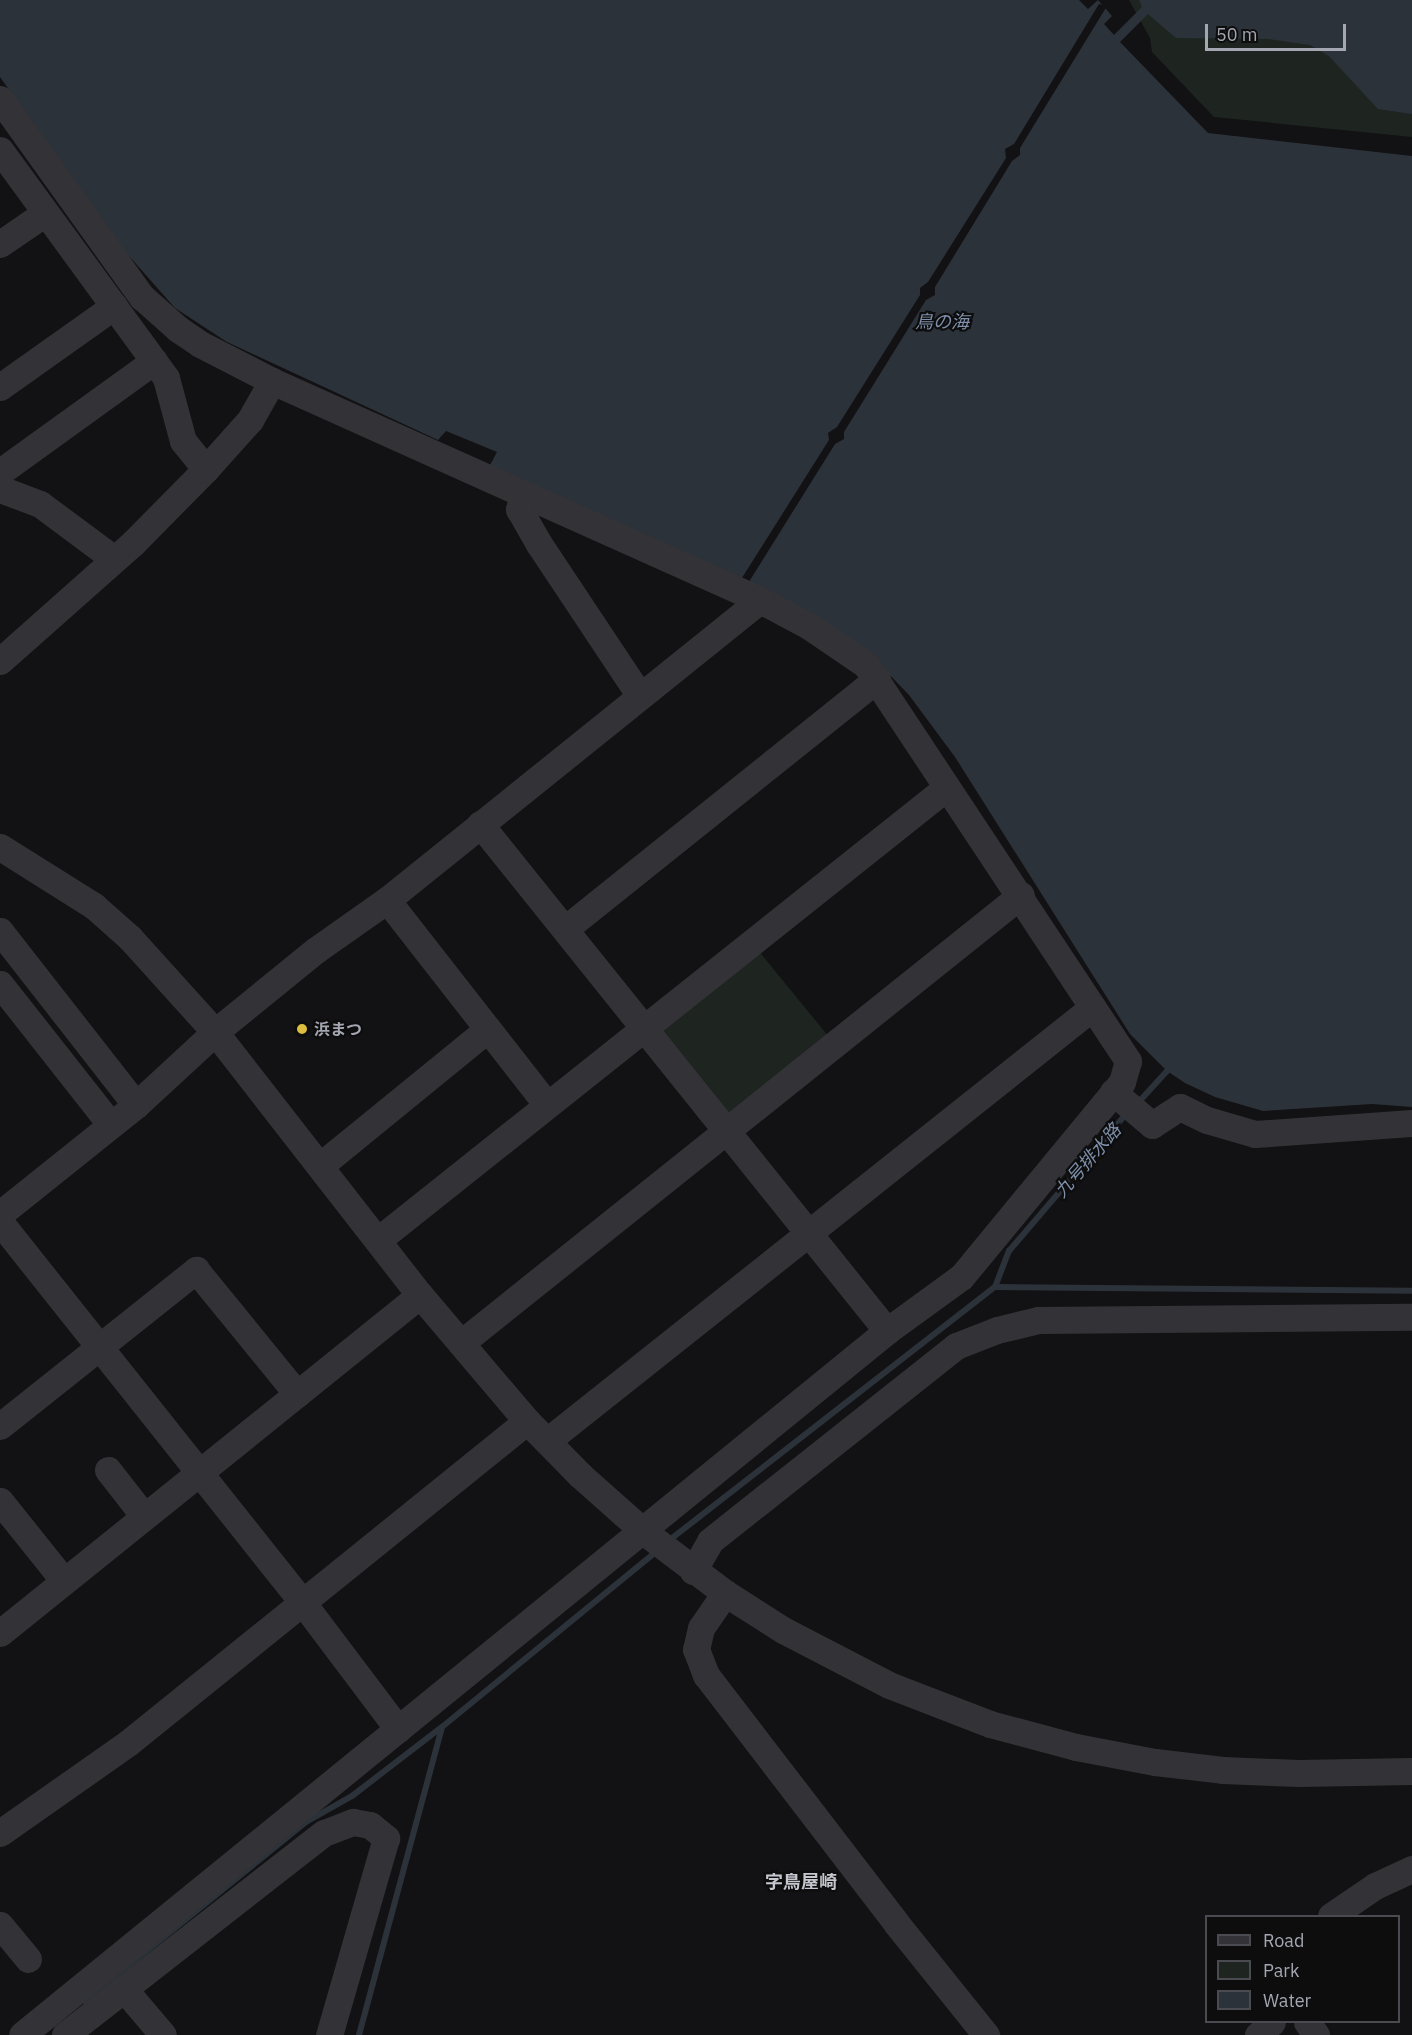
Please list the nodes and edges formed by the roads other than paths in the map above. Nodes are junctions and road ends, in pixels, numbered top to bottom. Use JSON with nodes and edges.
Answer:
{"nodes":[{"id":1,"x":0,"y":99,"type":"edge"},
{"id":2,"x":0,"y":150,"type":"edge"},
{"id":3,"x":45,"y":213,"type":"junction"},
{"id":4,"x":0,"y":244,"type":"edge"},
{"id":5,"x":114,"y":306,"type":"junction"},
{"id":6,"x":154,"y":361,"type":"junction"},
{"id":7,"x":272,"y":381,"type":"junction"},
{"id":8,"x":0,"y":387,"type":"edge"},
{"id":9,"x":206,"y":469,"type":"junction"},
{"id":10,"x":0,"y":472,"type":"edge"},
{"id":11,"x":0,"y":489,"type":"edge"},
{"id":12,"x":523,"y":495,"type":"junction"},
{"id":13,"x":114,"y":559,"type":"junction"},
{"id":14,"x":760,"y":600,"type":"junction"},
{"id":15,"x":0,"y":661,"type":"edge"},
{"id":16,"x":877,"y":679,"type":"junction"},
{"id":17,"x":640,"y":696,"type":"junction"},
{"id":18,"x":948,"y":787,"type":"junction"},
{"id":19,"x":480,"y":824,"type":"junction"},
{"id":20,"x":0,"y":848,"type":"edge"},
{"id":21,"x":1021,"y":895,"type":"junction"},
{"id":22,"x":387,"y":900,"type":"junction"},
{"id":23,"x":565,"y":929,"type":"junction"},
{"id":24,"x":0,"y":931,"type":"edge"},
{"id":25,"x":0,"y":984,"type":"edge"},
{"id":26,"x":1093,"y":1007,"type":"junction"},
{"id":27,"x":644,"y":1028,"type":"junction"},
{"id":28,"x":488,"y":1029,"type":"junction"},
{"id":29,"x":215,"y":1032,"type":"junction"},
{"id":30,"x":1117,"y":1096,"type":"junction"},
{"id":31,"x":136,"y":1105,"type":"junction"},
{"id":32,"x":547,"y":1105,"type":"junction"},
{"id":33,"x":1412,"y":1123,"type":"edge"},
{"id":34,"x":111,"y":1125,"type":"junction"},
{"id":35,"x":727,"y":1132,"type":"junction"},
{"id":36,"x":321,"y":1165,"type":"junction"},
{"id":37,"x":0,"y":1214,"type":"edge"},
{"id":38,"x":0,"y":1222,"type":"edge"},
{"id":39,"x":808,"y":1236,"type":"junction"},
{"id":40,"x":378,"y":1240,"type":"junction"},
{"id":41,"x":420,"y":1295,"type":"junction"},
{"id":42,"x":1412,"y":1317,"type":"edge"},
{"id":43,"x":887,"y":1331,"type":"junction"},
{"id":44,"x":461,"y":1343,"type":"junction"},
{"id":45,"x":99,"y":1346,"type":"junction"},
{"id":46,"x":297,"y":1394,"type":"junction"},
{"id":47,"x":527,"y":1421,"type":"junction"},
{"id":48,"x":0,"y":1426,"type":"edge"},
{"id":49,"x":547,"y":1441,"type":"junction"},
{"id":50,"x":108,"y":1470,"type":"dead end"},
{"id":51,"x":199,"y":1472,"type":"junction"},
{"id":52,"x":0,"y":1501,"type":"edge"},
{"id":53,"x":144,"y":1516,"type":"junction"},
{"id":54,"x":648,"y":1535,"type":"junction"},
{"id":55,"x":685,"y":1566,"type":"junction"},
{"id":56,"x":64,"y":1581,"type":"junction"},
{"id":57,"x":725,"y":1593,"type":"junction"},
{"id":58,"x":303,"y":1603,"type":"junction"},
{"id":59,"x":0,"y":1633,"type":"edge"},
{"id":60,"x":398,"y":1729,"type":"junction"},
{"id":61,"x":1412,"y":1771,"type":"edge"},
{"id":62,"x":1,"y":1831,"type":"edge"},
{"id":63,"x":1412,"y":1869,"type":"edge"},
{"id":64,"x":1334,"y":1915,"type":"edge"},
{"id":65,"x":0,"y":1925,"type":"edge"},
{"id":66,"x":28,"y":1959,"type":"dead end"},
{"id":67,"x":124,"y":1989,"type":"junction"},
{"id":68,"x":1271,"y":2023,"type":"edge"},
{"id":69,"x":22,"y":2035,"type":"edge"},
{"id":70,"x":65,"y":2035,"type":"edge"},
{"id":71,"x":163,"y":2035,"type":"edge"},
{"id":72,"x":329,"y":2035,"type":"edge"},
{"id":73,"x":986,"y":2035,"type":"edge"},
{"id":74,"x":1258,"y":2035,"type":"edge"}],
"edges":[{"from":1,"to":7,"type":"street"},
{"from":2,"to":3,"type":"street"},
{"from":3,"to":4,"type":"street"},
{"from":3,"to":5,"type":"street"},
{"from":5,"to":6,"type":"street"},
{"from":5,"to":8,"type":"street"},
{"from":6,"to":9,"type":"street"},
{"from":6,"to":10,"type":"street"},
{"from":7,"to":9,"type":"street"},
{"from":7,"to":12,"type":"street"},
{"from":9,"to":13,"type":"street"},
{"from":11,"to":13,"type":"street"},
{"from":12,"to":14,"type":"street"},
{"from":12,"to":17,"type":"street"},
{"from":13,"to":15,"type":"street"},
{"from":14,"to":16,"type":"street"},
{"from":14,"to":17,"type":"street"},
{"from":16,"to":18,"type":"street"},
{"from":16,"to":23,"type":"street"},
{"from":17,"to":19,"type":"street"},
{"from":18,"to":21,"type":"street"},
{"from":18,"to":27,"type":"street"},
{"from":19,"to":22,"type":"street"},
{"from":19,"to":23,"type":"street"},
{"from":20,"to":29,"type":"street"},
{"from":21,"to":26,"type":"street"},
{"from":21,"to":35,"type":"street"},
{"from":22,"to":28,"type":"street"},
{"from":22,"to":29,"type":"street"},
{"from":23,"to":27,"type":"street"},
{"from":24,"to":31,"type":"street"},
{"from":25,"to":34,"type":"street"},
{"from":26,"to":30,"type":"street"},
{"from":26,"to":39,"type":"street"},
{"from":27,"to":32,"type":"street"},
{"from":27,"to":35,"type":"street"},
{"from":28,"to":32,"type":"street"},
{"from":28,"to":36,"type":"street"},
{"from":29,"to":31,"type":"street"},
{"from":29,"to":36,"type":"street"},
{"from":30,"to":33,"type":"street"},
{"from":30,"to":43,"type":"street"},
{"from":31,"to":34,"type":"street"},
{"from":32,"to":40,"type":"street"},
{"from":34,"to":37,"type":"street"},
{"from":35,"to":39,"type":"street"},
{"from":35,"to":44,"type":"street"},
{"from":36,"to":40,"type":"street"},
{"from":38,"to":45,"type":"street"},
{"from":39,"to":43,"type":"street"},
{"from":39,"to":49,"type":"street"},
{"from":40,"to":41,"type":"street"},
{"from":41,"to":44,"type":"street"},
{"from":41,"to":46,"type":"street"},
{"from":42,"to":55,"type":"street"},
{"from":43,"to":54,"type":"street"},
{"from":44,"to":47,"type":"street"},
{"from":45,"to":46,"type":"street"},
{"from":45,"to":48,"type":"street"},
{"from":45,"to":51,"type":"street"},
{"from":46,"to":51,"type":"street"},
{"from":47,"to":49,"type":"street"},
{"from":47,"to":58,"type":"street"},
{"from":49,"to":54,"type":"street"},
{"from":50,"to":53,"type":"street"},
{"from":51,"to":53,"type":"street"},
{"from":51,"to":58,"type":"street"},
{"from":52,"to":56,"type":"street"},
{"from":53,"to":56,"type":"street"},
{"from":54,"to":55,"type":"street"},
{"from":54,"to":60,"type":"street"},
{"from":55,"to":57,"type":"street"},
{"from":56,"to":59,"type":"street"},
{"from":57,"to":61,"type":"street"},
{"from":57,"to":73,"type":"street"},
{"from":58,"to":60,"type":"street"},
{"from":58,"to":62,"type":"street"},
{"from":60,"to":69,"type":"street"},
{"from":63,"to":64,"type":"street"},
{"from":65,"to":66,"type":"street"},
{"from":67,"to":70,"type":"street"},
{"from":67,"to":71,"type":"street"},
{"from":67,"to":72,"type":"street"},
{"from":68,"to":74,"type":"street"}]}
